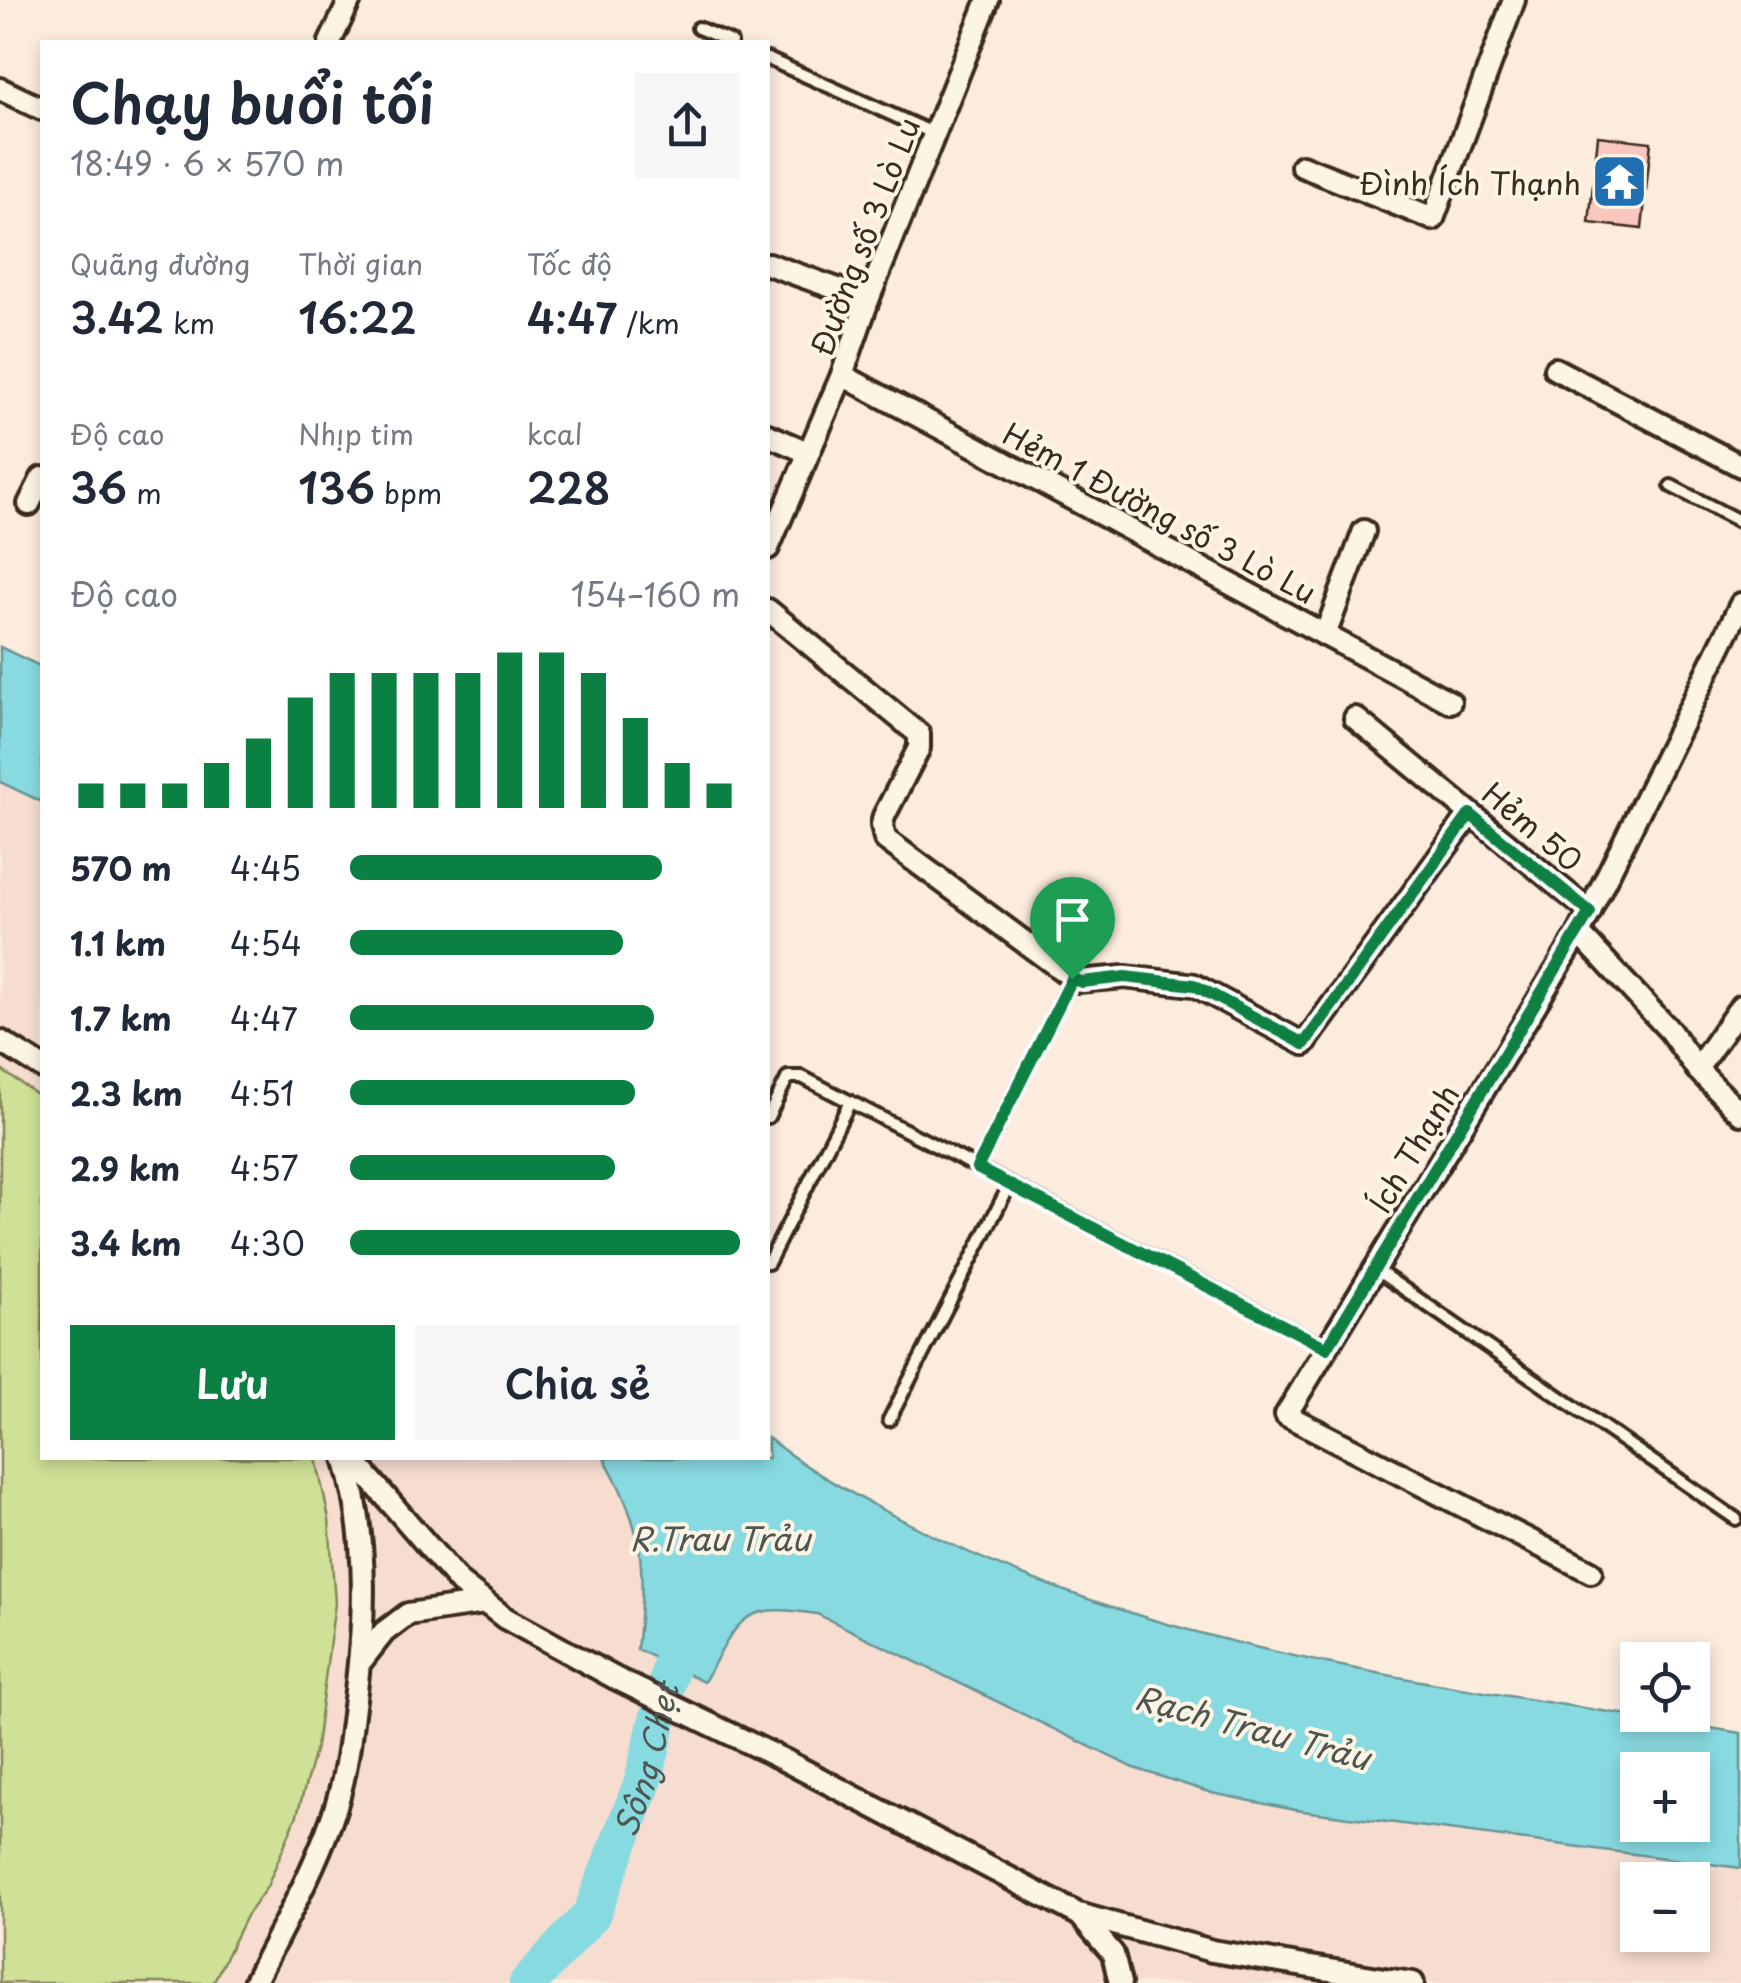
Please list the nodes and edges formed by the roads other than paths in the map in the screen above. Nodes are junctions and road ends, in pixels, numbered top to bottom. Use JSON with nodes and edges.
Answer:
{"nodes":[{"id":1,"x":350,"y":0,"type":"edge"},
{"id":2,"x":988,"y":0,"type":"edge"},
{"id":3,"x":1514,"y":0,"type":"edge"},
{"id":4,"x":698,"y":28,"type":"dead end"},
{"id":5,"x":331,"y":40,"type":"edge"},
{"id":6,"x":726,"y":40,"type":"edge"},
{"id":7,"x":770,"y":60,"type":"edge"},
{"id":8,"x":0,"y":89,"type":"edge"},
{"id":9,"x":40,"y":107,"type":"edge"},
{"id":10,"x":936,"y":134,"type":"junction"},
{"id":11,"x":1302,"y":166,"type":"dead end"},
{"id":12,"x":770,"y":265,"type":"edge"},
{"id":13,"x":868,"y":300,"type":"junction"},
{"id":14,"x":1556,"y":369,"type":"dead end"},
{"id":15,"x":842,"y":374,"type":"junction"},
{"id":16,"x":770,"y":436,"type":"edge"},
{"id":17,"x":806,"y":452,"type":"junction"},
{"id":18,"x":1741,"y":466,"type":"edge"},
{"id":19,"x":40,"y":482,"type":"edge"},
{"id":20,"x":1671,"y":486,"type":"dead end"},
{"id":21,"x":29,"y":504,"type":"dead end"},
{"id":22,"x":1741,"y":522,"type":"edge"},
{"id":23,"x":1364,"y":531,"type":"dead end"},
{"id":24,"x":770,"y":543,"type":"edge"},
{"id":25,"x":1741,"y":604,"type":"edge"},
{"id":26,"x":770,"y":612,"type":"edge"},
{"id":27,"x":1325,"y":634,"type":"junction"},
{"id":28,"x":1450,"y":702,"type":"dead end"},
{"id":29,"x":1355,"y":718,"type":"dead end"},
{"id":30,"x":1470,"y":814,"type":"junction"},
{"id":31,"x":1590,"y":912,"type":"junction"},
{"id":32,"x":1580,"y":933,"type":"junction"},
{"id":33,"x":1072,"y":979,"type":"junction"},
{"id":34,"x":1741,"y":1006,"type":"edge"},
{"id":35,"x":0,"y":1040,"type":"edge"},
{"id":36,"x":40,"y":1066,"type":"edge"},
{"id":37,"x":1697,"y":1069,"type":"junction"},
{"id":38,"x":850,"y":1102,"type":"junction"},
{"id":39,"x":770,"y":1113,"type":"edge"},
{"id":40,"x":1741,"y":1114,"type":"edge"},
{"id":41,"x":977,"y":1168,"type":"junction"},
{"id":42,"x":1010,"y":1184,"type":"junction"},
{"id":43,"x":770,"y":1259,"type":"edge"},
{"id":44,"x":1375,"y":1270,"type":"junction"},
{"id":45,"x":1327,"y":1348,"type":"junction"},
{"id":46,"x":889,"y":1420,"type":"dead end"},
{"id":47,"x":348,"y":1460,"type":"edge"},
{"id":48,"x":350,"y":1460,"type":"edge"},
{"id":49,"x":1736,"y":1519,"type":"dead end"},
{"id":50,"x":1592,"y":1572,"type":"dead end"},
{"id":51,"x":485,"y":1603,"type":"junction"},
{"id":52,"x":360,"y":1661,"type":"junction"},
{"id":53,"x":1078,"y":1914,"type":"junction"},
{"id":54,"x":1381,"y":1981,"type":"edge"},
{"id":55,"x":254,"y":1983,"type":"edge"},
{"id":56,"x":1120,"y":1983,"type":"edge"},
{"id":57,"x":1414,"y":1983,"type":"edge"}],
"edges":[{"from":1,"to":5,"type":"street"},
{"from":2,"to":10,"type":"street","name":"Đường số 3 Lò Lu"},
{"from":3,"to":11,"type":"street"},
{"from":4,"to":6,"type":"lane"},
{"from":7,"to":10,"type":"lane"},
{"from":8,"to":9,"type":"street"},
{"from":10,"to":13,"type":"street","name":"Đường số 3 Lò Lu"},
{"from":12,"to":13,"type":"street"},
{"from":13,"to":15,"type":"street","name":"Đường số 3 Lò Lu"},
{"from":14,"to":18,"type":"street"},
{"from":15,"to":17,"type":"street","name":"Đường số 3 Lò Lu"},
{"from":15,"to":27,"type":"street","name":"Hẻm 1 Đường số 3 Lò Lu"},
{"from":16,"to":17,"type":"street"},
{"from":17,"to":24,"type":"street","name":"Đường số 3 Lò Lu"},
{"from":19,"to":21,"type":"street"},
{"from":20,"to":22,"type":"lane"},
{"from":23,"to":27,"type":"street"},
{"from":25,"to":31,"type":"street","name":"Ích Thạnh"},
{"from":26,"to":33,"type":"street"},
{"from":27,"to":28,"type":"street","name":"Hẻm 1 Đường số 3 Lò Lu"},
{"from":29,"to":30,"type":"street","name":"Hẻm 50"},
{"from":30,"to":31,"type":"street","name":"Hẻm 50"},
{"from":30,"to":33,"type":"street"},
{"from":31,"to":32,"type":"street","name":"Ích Thạnh"},
{"from":32,"to":37,"type":"street"},
{"from":32,"to":44,"type":"street","name":"Ích Thạnh"},
{"from":33,"to":41,"type":"lane"},
{"from":34,"to":37,"type":"street"},
{"from":35,"to":36,"type":"street"},
{"from":37,"to":40,"type":"street"},
{"from":38,"to":39,"type":"lane"},
{"from":38,"to":41,"type":"lane"},
{"from":38,"to":43,"type":"lane"},
{"from":41,"to":42,"type":"lane"},
{"from":42,"to":45,"type":"lane"},
{"from":42,"to":46,"type":"lane"},
{"from":44,"to":45,"type":"street","name":"Ích Thạnh"},
{"from":44,"to":49,"type":"lane"},
{"from":45,"to":50,"type":"street","name":"Ích Thạnh"},
{"from":47,"to":52,"type":"street"},
{"from":48,"to":51,"type":"street"},
{"from":51,"to":52,"type":"street"},
{"from":51,"to":53,"type":"street"},
{"from":52,"to":55,"type":"street"},
{"from":53,"to":54,"type":"street"},
{"from":53,"to":56,"type":"street"},
{"from":54,"to":57,"type":"street"}]}
